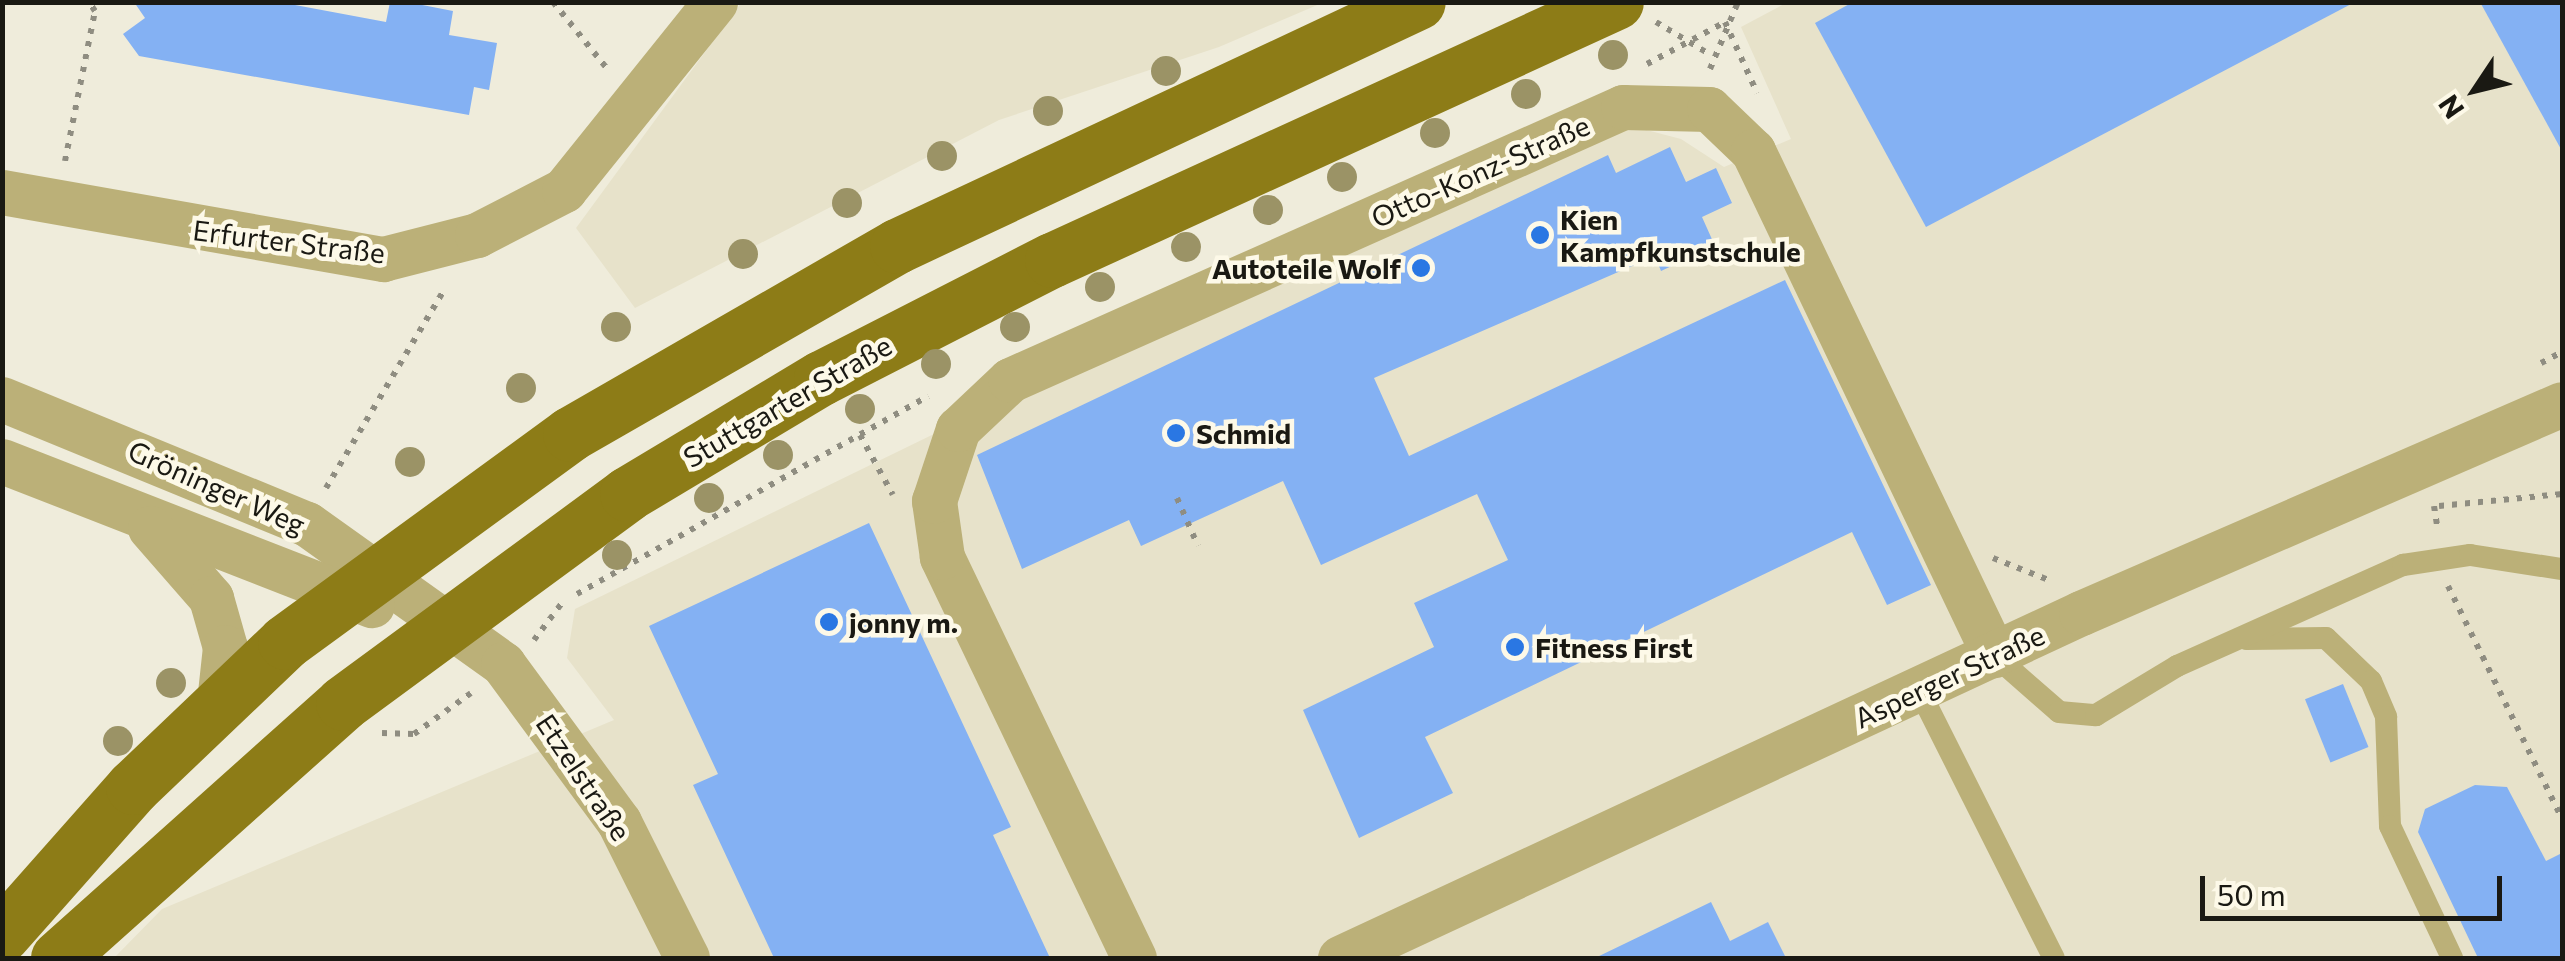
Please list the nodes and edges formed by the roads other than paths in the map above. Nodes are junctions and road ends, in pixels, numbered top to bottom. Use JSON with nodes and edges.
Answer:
{"nodes":[{"id":1,"x":715,"y":2,"type":"edge"},
{"id":2,"x":1418,"y":2,"type":"edge"},
{"id":3,"x":1634,"y":8,"type":"edge"},
{"id":4,"x":2,"y":192,"type":"edge"},
{"id":5,"x":2,"y":399,"type":"edge"},
{"id":6,"x":2562,"y":404,"type":"edge"},
{"id":7,"x":2,"y":460,"type":"edge"},
{"id":8,"x":142,"y":519,"type":"junction"},
{"id":9,"x":2562,"y":569,"type":"edge"},
{"id":10,"x":356,"y":583,"type":"junction"},
{"id":11,"x":446,"y":623,"type":"junction"},
{"id":12,"x":2233,"y":640,"type":"junction"},
{"id":13,"x":1994,"y":655,"type":"junction"},
{"id":14,"x":1919,"y":690,"type":"junction"},
{"id":15,"x":219,"y":702,"type":"junction"},
{"id":16,"x":2,"y":934,"type":"edge"},
{"id":17,"x":58,"y":958,"type":"edge"},
{"id":18,"x":687,"y":958,"type":"edge"},
{"id":19,"x":1134,"y":958,"type":"edge"},
{"id":20,"x":1340,"y":958,"type":"edge"},
{"id":21,"x":2054,"y":958,"type":"edge"},
{"id":22,"x":2452,"y":958,"type":"edge"}],
"edges":[{"from":1,"to":4,"type":"street","name":"Erfurter Straße"},
{"from":2,"to":10,"type":"main road"},
{"from":3,"to":11,"type":"main road","name":"Stuttgarter Straße"},
{"from":5,"to":10,"type":"street","name":"Gröninger Weg"},
{"from":6,"to":13,"type":"street","name":"Asperger Straße"},
{"from":7,"to":8,"type":"street","name":"Gröninger Weg"},
{"from":8,"to":10,"type":"street","name":"Gröninger Weg"},
{"from":8,"to":15,"type":"street","name":"Gröninger Weg"},
{"from":9,"to":12,"type":"lane"},
{"from":10,"to":11,"type":"street","name":"Gröninger Weg"},
{"from":10,"to":15,"type":"main road"},
{"from":11,"to":17,"type":"main road","name":"Stuttgarter Straße"},
{"from":11,"to":18,"type":"street","name":"Etzelstraße"},
{"from":12,"to":13,"type":"lane"},
{"from":12,"to":22,"type":"lane"},
{"from":13,"to":14,"type":"street","name":"Asperger Straße"},
{"from":13,"to":19,"type":"street","name":"Otto-Konz-Straße"},
{"from":14,"to":20,"type":"street","name":"Asperger Straße"},
{"from":14,"to":21,"type":"lane"},
{"from":15,"to":16,"type":"main road"}]}
